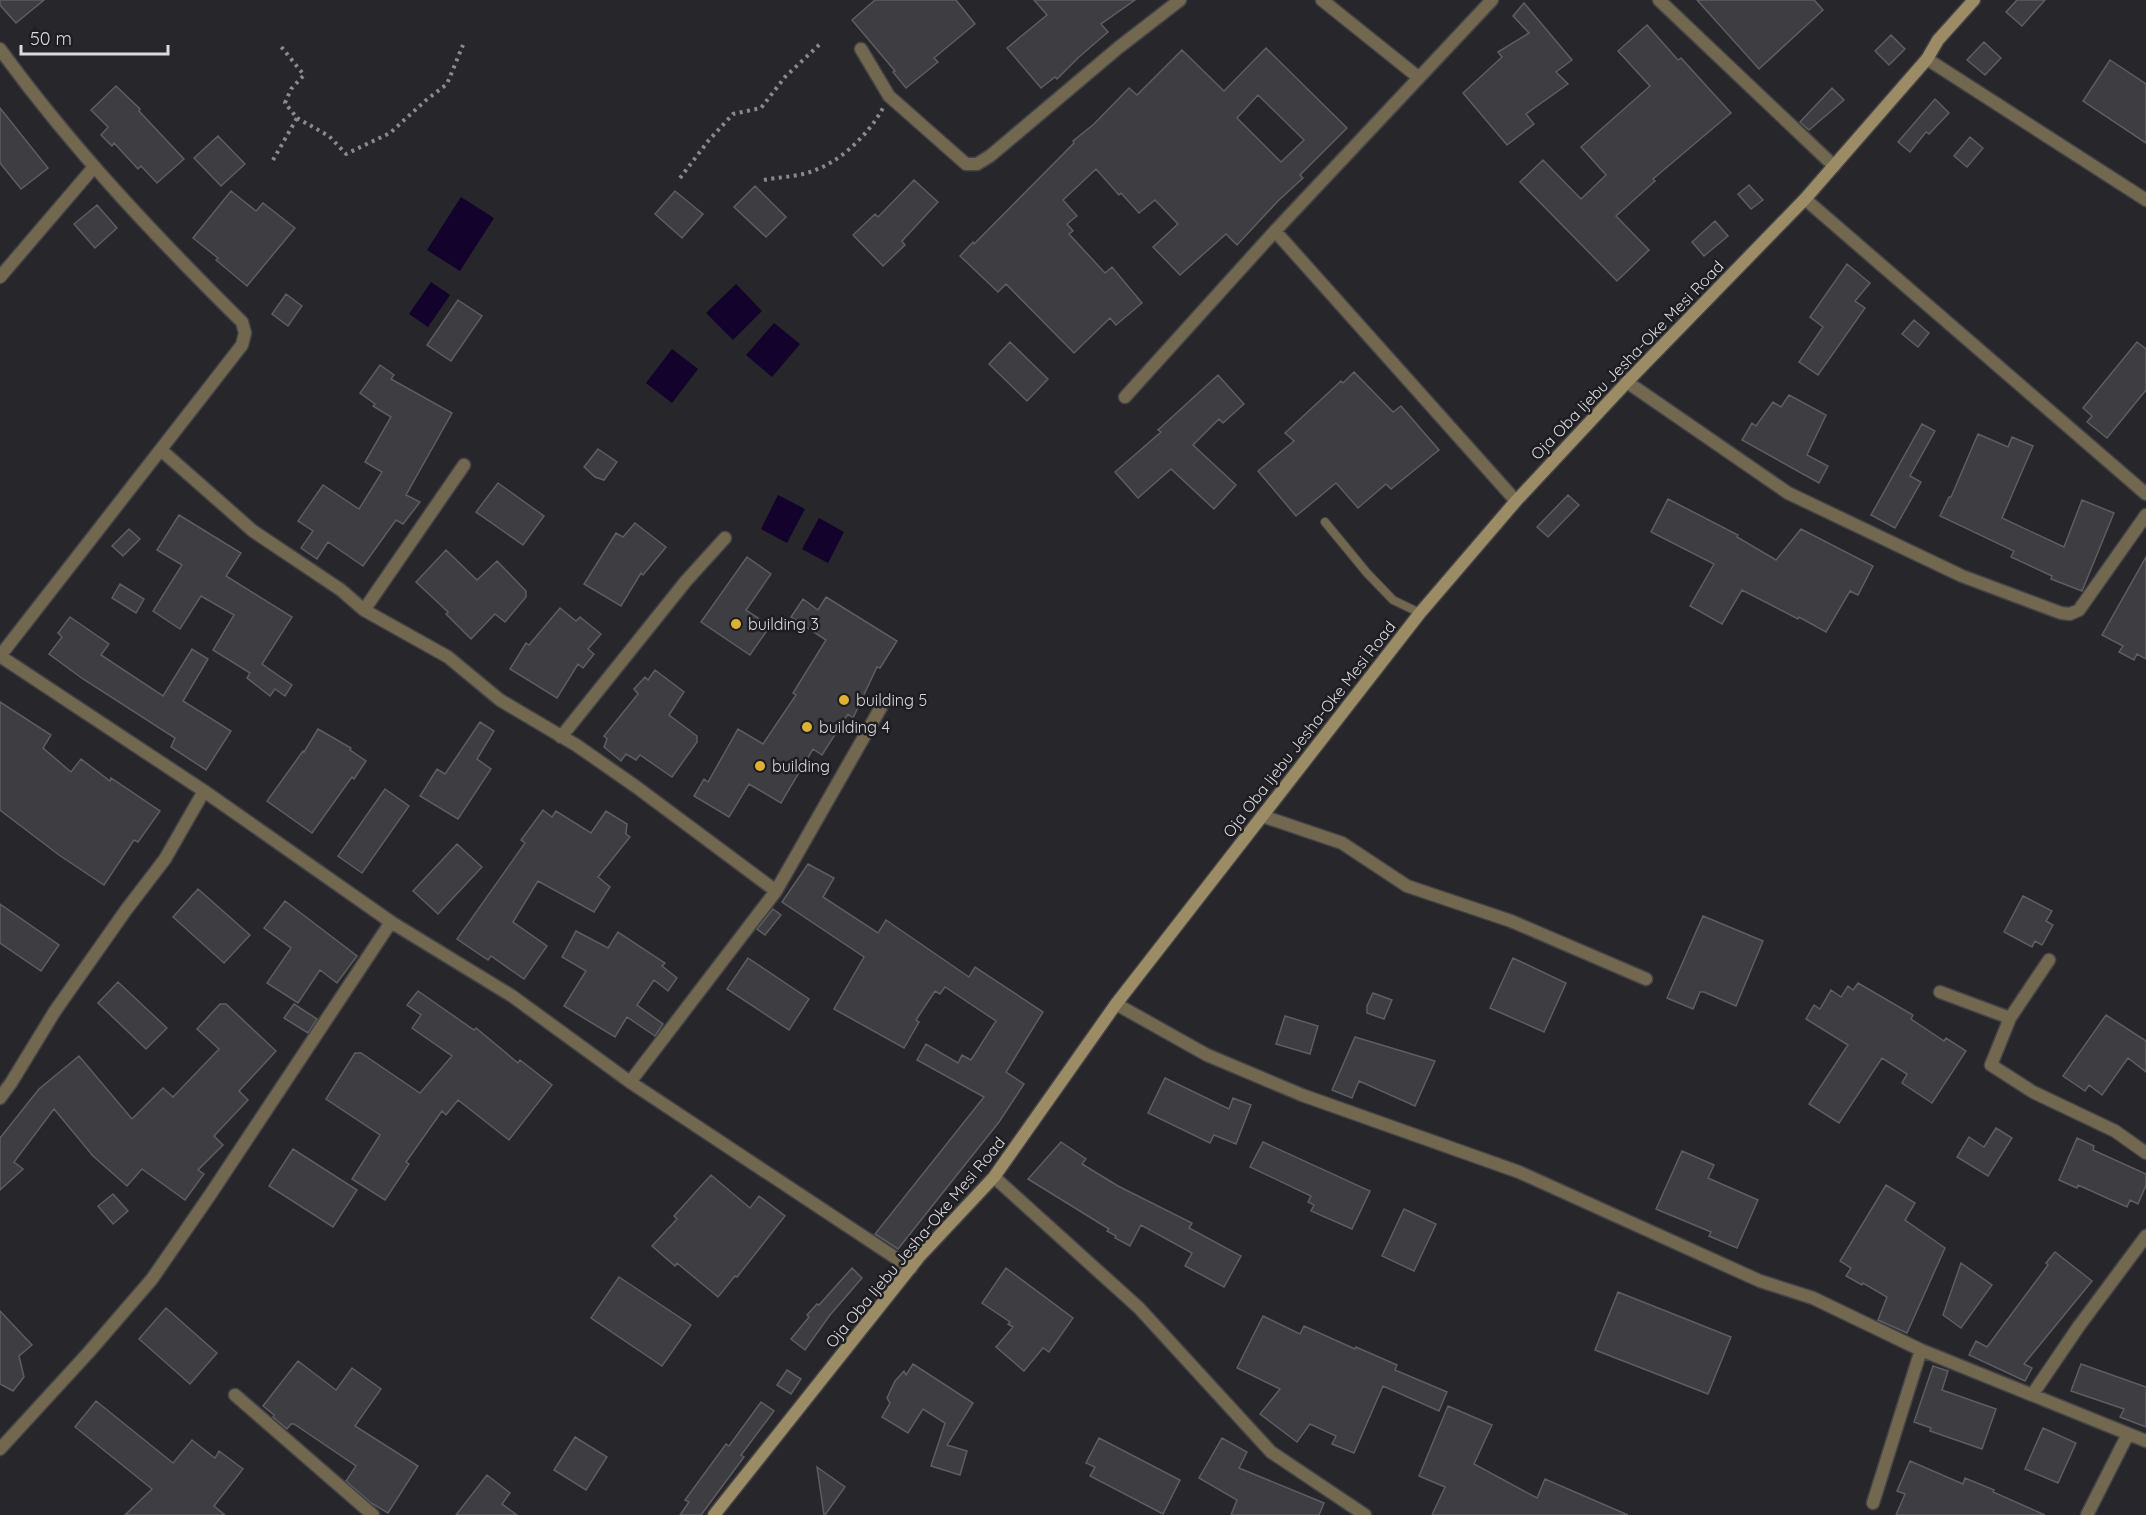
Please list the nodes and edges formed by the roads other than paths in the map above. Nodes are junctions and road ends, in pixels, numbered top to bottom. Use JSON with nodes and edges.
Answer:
{"nodes":[{"id":1,"x":1180,"y":0,"type":"edge"},
{"id":2,"x":1322,"y":0,"type":"edge"},
{"id":3,"x":1492,"y":0,"type":"edge"},
{"id":4,"x":1659,"y":0,"type":"edge"},
{"id":5,"x":1974,"y":0,"type":"edge"},
{"id":6,"x":0,"y":49,"type":"edge"},
{"id":7,"x":861,"y":49,"type":"dead end"},
{"id":8,"x":1927,"y":59,"type":"junction"},
{"id":9,"x":1418,"y":77,"type":"junction"},
{"id":10,"x":1834,"y":166,"type":"junction"},
{"id":11,"x":94,"y":167,"type":"junction"},
{"id":12,"x":1805,"y":199,"type":"junction"},
{"id":13,"x":2146,"y":200,"type":"edge"},
{"id":14,"x":1275,"y":231,"type":"junction"},
{"id":15,"x":0,"y":277,"type":"edge"},
{"id":16,"x":1627,"y":381,"type":"junction"},
{"id":17,"x":1125,"y":397,"type":"dead end"},
{"id":18,"x":161,"y":450,"type":"junction"},
{"id":19,"x":464,"y":465,"type":"dead end"},
{"id":20,"x":2146,"y":494,"type":"edge"},
{"id":21,"x":1516,"y":501,"type":"junction"},
{"id":22,"x":2146,"y":515,"type":"edge"},
{"id":23,"x":1325,"y":522,"type":"dead end"},
{"id":24,"x":725,"y":538,"type":"dead end"},
{"id":25,"x":364,"y":609,"type":"junction"},
{"id":26,"x":1419,"y":613,"type":"junction"},
{"id":27,"x":0,"y":656,"type":"edge"},
{"id":28,"x":884,"y":702,"type":"dead end"},
{"id":29,"x":561,"y":737,"type":"junction"},
{"id":30,"x":204,"y":791,"type":"junction"},
{"id":31,"x":1262,"y":816,"type":"junction"},
{"id":32,"x":776,"y":891,"type":"junction"},
{"id":33,"x":391,"y":922,"type":"junction"},
{"id":34,"x":2049,"y":960,"type":"dead end"},
{"id":35,"x":1646,"y":979,"type":"dead end"},
{"id":36,"x":1940,"y":992,"type":"dead end"},
{"id":37,"x":1116,"y":1004,"type":"junction"},
{"id":38,"x":2010,"y":1018,"type":"junction"},
{"id":39,"x":630,"y":1082,"type":"junction"},
{"id":40,"x":0,"y":1098,"type":"edge"},
{"id":41,"x":2146,"y":1153,"type":"edge"},
{"id":42,"x":994,"y":1177,"type":"junction"},
{"id":43,"x":2146,"y":1236,"type":"edge"},
{"id":44,"x":911,"y":1268,"type":"junction"},
{"id":45,"x":1921,"y":1350,"type":"junction"},
{"id":46,"x":235,"y":1395,"type":"dead end"},
{"id":47,"x":2032,"y":1395,"type":"junction"},
{"id":48,"x":2128,"y":1434,"type":"junction"},
{"id":49,"x":2146,"y":1441,"type":"edge"},
{"id":50,"x":0,"y":1449,"type":"edge"},
{"id":51,"x":1873,"y":1503,"type":"dead end"},
{"id":52,"x":373,"y":1515,"type":"edge"},
{"id":53,"x":714,"y":1515,"type":"edge"},
{"id":54,"x":1365,"y":1515,"type":"edge"},
{"id":55,"x":2087,"y":1515,"type":"edge"}],
"edges":[{"from":1,"to":7,"type":"street"},
{"from":2,"to":9,"type":"street"},
{"from":3,"to":9,"type":"street"},
{"from":4,"to":10,"type":"street"},
{"from":5,"to":8,"type":"main road","name":"Oja Oba Ijebu Jesha-Oke Mesi Road"},
{"from":6,"to":11,"type":"street"},
{"from":8,"to":10,"type":"main road","name":"Oja Oba Ijebu Jesha-Oke Mesi Road"},
{"from":8,"to":13,"type":"street"},
{"from":9,"to":14,"type":"street"},
{"from":10,"to":12,"type":"main road","name":"Oja Oba Ijebu Jesha-Oke Mesi Road"},
{"from":11,"to":15,"type":"street"},
{"from":11,"to":18,"type":"street"},
{"from":12,"to":16,"type":"main road","name":"Oja Oba Ijebu Jesha-Oke Mesi Road"},
{"from":12,"to":20,"type":"street"},
{"from":14,"to":17,"type":"street"},
{"from":14,"to":21,"type":"street"},
{"from":16,"to":21,"type":"main road","name":"Oja Oba Ijebu Jesha-Oke Mesi Road"},
{"from":16,"to":22,"type":"street"},
{"from":18,"to":25,"type":"street"},
{"from":18,"to":27,"type":"street"},
{"from":19,"to":25,"type":"street"},
{"from":21,"to":26,"type":"main road","name":"Oja Oba Ijebu Jesha-Oke Mesi Road"},
{"from":23,"to":26,"type":"lane"},
{"from":24,"to":29,"type":"street"},
{"from":25,"to":29,"type":"street"},
{"from":26,"to":31,"type":"main road","name":"Oja Oba Ijebu Jesha-Oke Mesi Road"},
{"from":27,"to":30,"type":"street"},
{"from":28,"to":32,"type":"street"},
{"from":29,"to":32,"type":"street"},
{"from":30,"to":33,"type":"street"},
{"from":30,"to":40,"type":"street"},
{"from":31,"to":35,"type":"street"},
{"from":31,"to":37,"type":"main road","name":"Oja Oba Ijebu Jesha-Oke Mesi Road"},
{"from":32,"to":39,"type":"street"},
{"from":33,"to":39,"type":"street"},
{"from":33,"to":50,"type":"street"},
{"from":34,"to":38,"type":"street"},
{"from":36,"to":38,"type":"street"},
{"from":37,"to":42,"type":"main road","name":"Oja Oba Ijebu Jesha-Oke Mesi Road"},
{"from":37,"to":45,"type":"street"},
{"from":38,"to":41,"type":"street"},
{"from":39,"to":44,"type":"street"},
{"from":42,"to":44,"type":"main road","name":"Oja Oba Ijebu Jesha-Oke Mesi Road"},
{"from":42,"to":54,"type":"street"},
{"from":43,"to":47,"type":"street"},
{"from":44,"to":53,"type":"main road","name":"Oja Oba Ijebu Jesha-Oke Mesi Road"},
{"from":45,"to":47,"type":"street"},
{"from":45,"to":51,"type":"street"},
{"from":46,"to":52,"type":"street"},
{"from":47,"to":48,"type":"street"},
{"from":48,"to":49,"type":"street"},
{"from":48,"to":55,"type":"street"}]}
